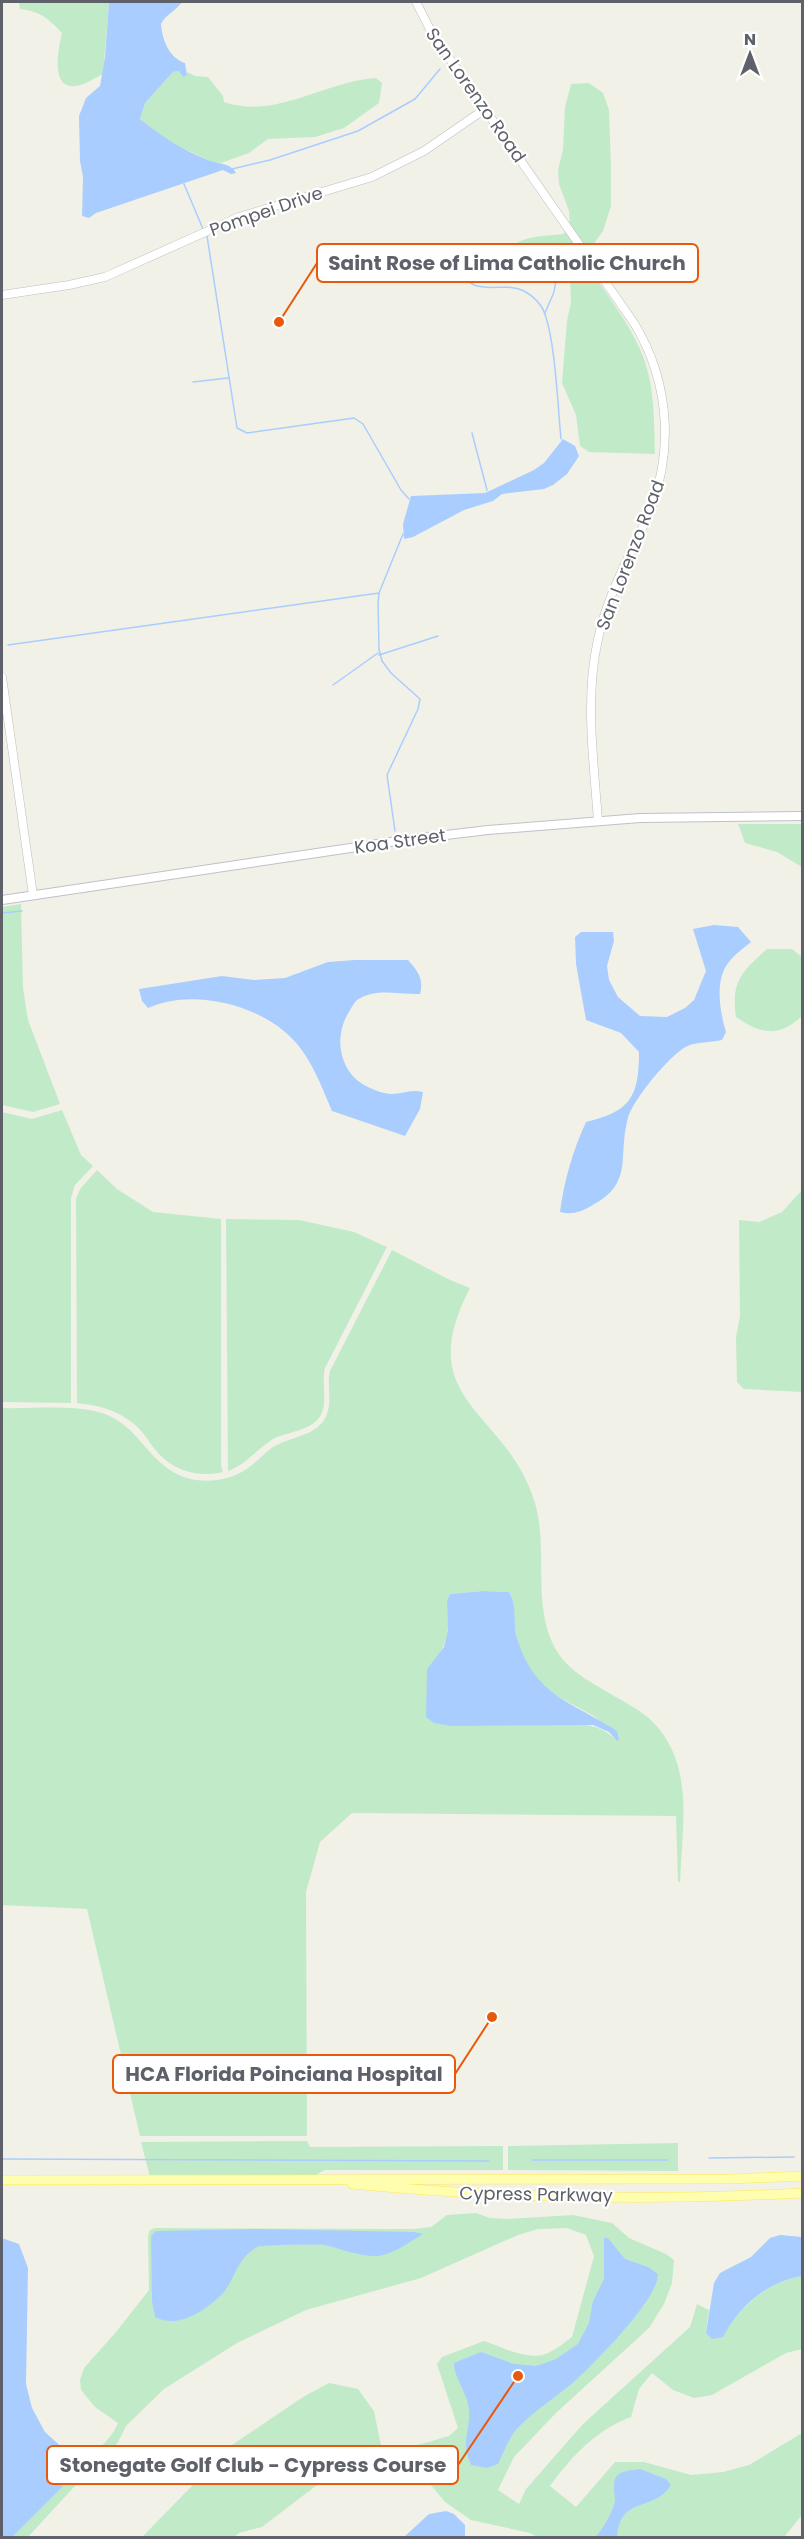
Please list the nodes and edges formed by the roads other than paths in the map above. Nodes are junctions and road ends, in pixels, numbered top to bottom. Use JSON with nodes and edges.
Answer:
{"nodes":[{"id":1,"x":416,"y":2,"type":"edge"},
{"id":2,"x":484,"y":110,"type":"junction"},
{"id":3,"x":2,"y":295,"type":"edge"},
{"id":4,"x":2,"y":677,"type":"edge"},
{"id":5,"x":802,"y":816,"type":"edge"},
{"id":6,"x":598,"y":821,"type":"junction"},
{"id":7,"x":33,"y":895,"type":"junction"},
{"id":8,"x":2,"y":900,"type":"edge"},
{"id":9,"x":802,"y":2176,"type":"edge"},
{"id":10,"x":2,"y":2180,"type":"edge"},
{"id":11,"x":269,"y":2180,"type":"junction"},
{"id":12,"x":802,"y":2193,"type":"edge"}],
"edges":[{"from":1,"to":2,"type":"street","name":"San Lorenzo Road"},
{"from":2,"to":3,"type":"street","name":"Pompei Drive"},
{"from":2,"to":6,"type":"street","name":"San Lorenzo Road"},
{"from":4,"to":7,"type":"street"},
{"from":5,"to":6,"type":"main road","name":"Koa Street"},
{"from":6,"to":7,"type":"main road","name":"Koa Street"},
{"from":7,"to":8,"type":"main road","name":"Koa Street"},
{"from":9,"to":11,"type":"main road","name":"Cypress Parkway"},
{"from":10,"to":11,"type":"main road","name":"Cypress Parkway"},
{"from":11,"to":12,"type":"main road","name":"Cypress Parkway"}]}
